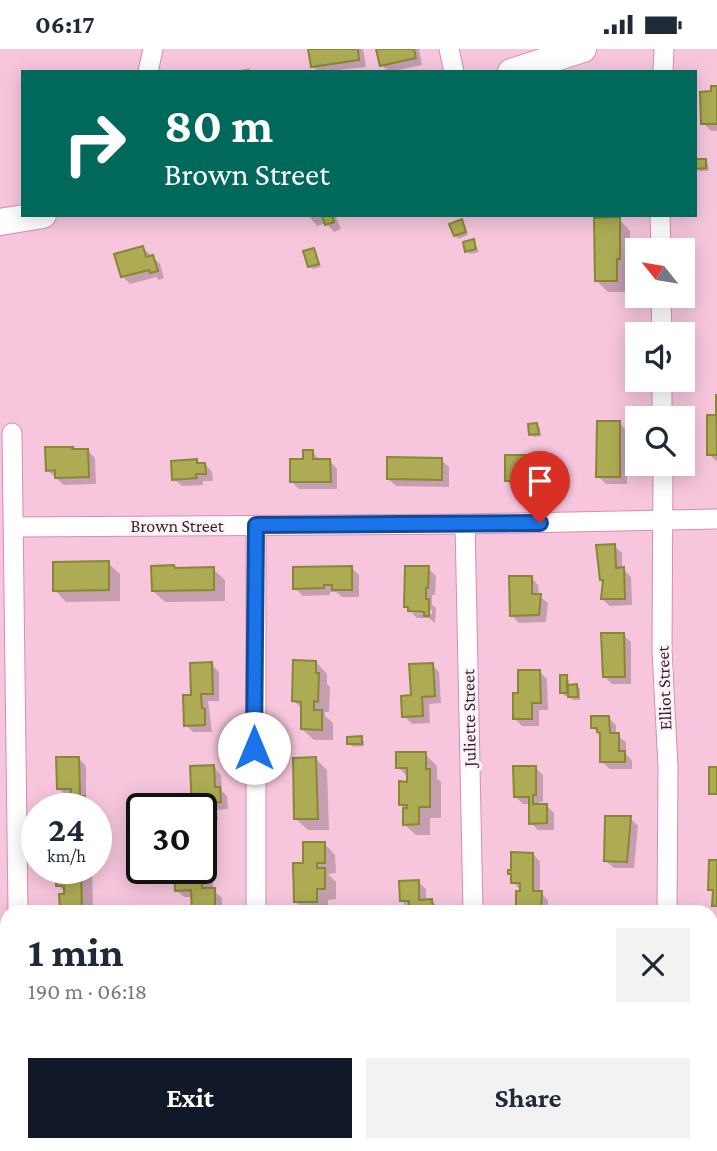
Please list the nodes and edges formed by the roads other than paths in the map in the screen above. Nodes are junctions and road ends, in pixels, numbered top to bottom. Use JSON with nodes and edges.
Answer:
{"nodes":[{"id":1,"x":153,"y":49,"type":"edge"},
{"id":2,"x":449,"y":49,"type":"edge"},
{"id":3,"x":583,"y":49,"type":"edge"},
{"id":4,"x":664,"y":49,"type":"edge"},
{"id":5,"x":148,"y":70,"type":"edge"},
{"id":6,"x":454,"y":70,"type":"edge"},
{"id":7,"x":517,"y":70,"type":"edge"},
{"id":8,"x":663,"y":70,"type":"edge"},
{"id":9,"x":31,"y":217,"type":"edge"},
{"id":10,"x":660,"y":217,"type":"edge"},
{"id":11,"x":0,"y":222,"type":"edge"},
{"id":12,"x":660,"y":238,"type":"edge"},
{"id":13,"x":12,"y":433,"type":"dead end"},
{"id":14,"x":663,"y":476,"type":"edge"},
{"id":15,"x":717,"y":519,"type":"edge"},
{"id":16,"x":663,"y":520,"type":"junction"},
{"id":17,"x":466,"y":524,"type":"junction"},
{"id":18,"x":256,"y":525,"type":"junction"},
{"id":19,"x":15,"y":527,"type":"junction"},
{"id":20,"x":18,"y":905,"type":"edge"},
{"id":21,"x":256,"y":905,"type":"edge"},
{"id":22,"x":473,"y":905,"type":"edge"},
{"id":23,"x":667,"y":905,"type":"edge"}],
"edges":[{"from":1,"to":5,"type":"street"},
{"from":2,"to":6,"type":"street"},
{"from":3,"to":7,"type":"street"},
{"from":4,"to":8,"type":"street"},
{"from":9,"to":11,"type":"street"},
{"from":10,"to":12,"type":"street"},
{"from":13,"to":19,"type":"street"},
{"from":14,"to":16,"type":"street","name":"Elliot Street"},
{"from":15,"to":16,"type":"street","name":"Brown Street"},
{"from":16,"to":17,"type":"street","name":"Brown Street"},
{"from":16,"to":23,"type":"street","name":"Elliot Street"},
{"from":17,"to":18,"type":"street","name":"Brown Street"},
{"from":17,"to":22,"type":"street","name":"Juliette Street"},
{"from":18,"to":19,"type":"street","name":"Brown Street"},
{"from":18,"to":21,"type":"street"},
{"from":19,"to":20,"type":"street"}]}
